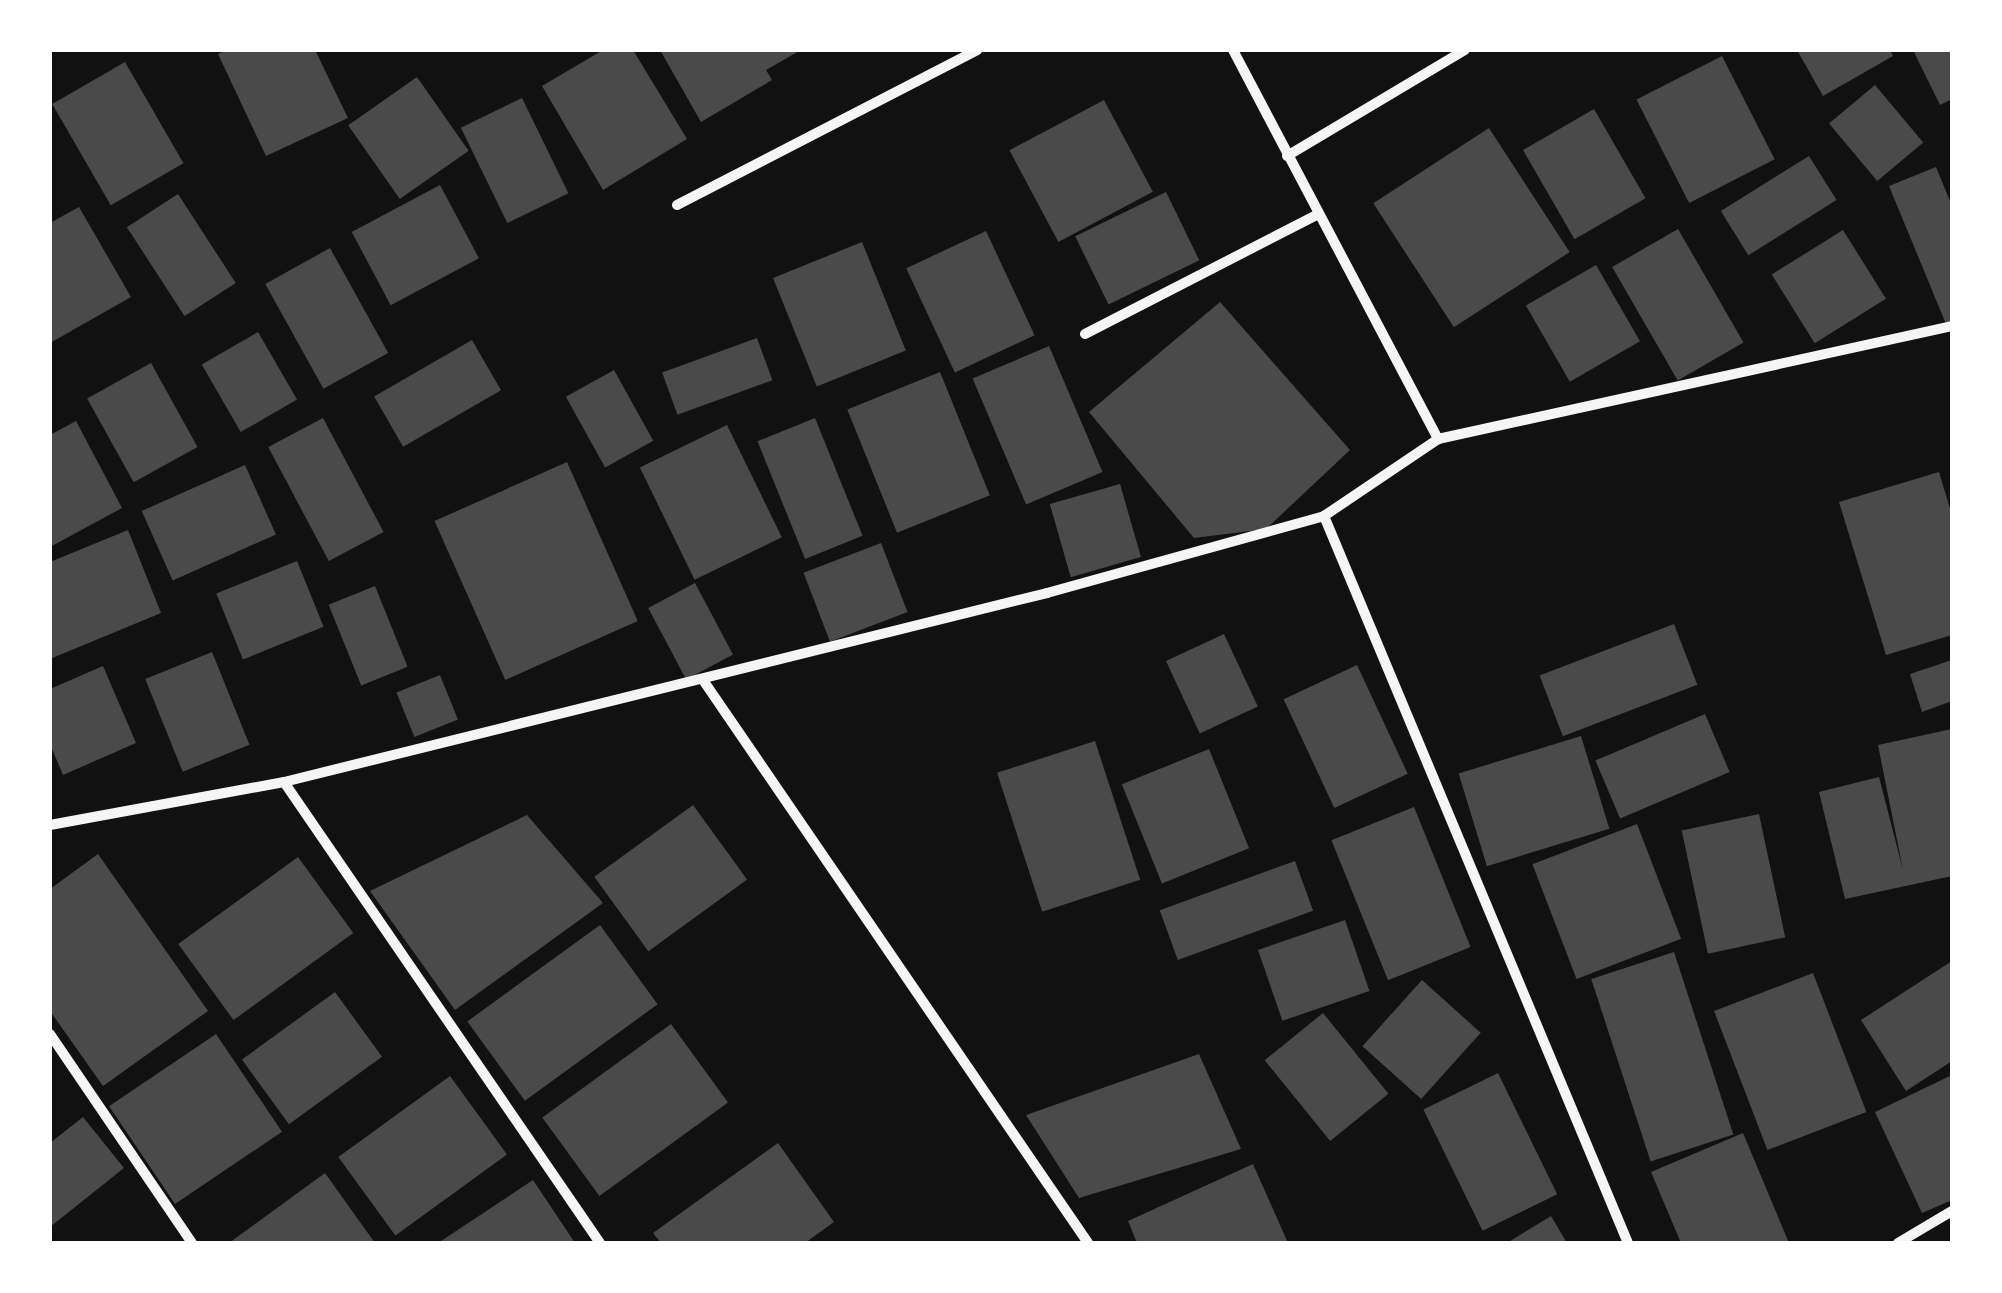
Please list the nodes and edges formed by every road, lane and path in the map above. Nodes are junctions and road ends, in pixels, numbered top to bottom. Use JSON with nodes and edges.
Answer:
{"nodes":[{"id":1,"x":976,"y":50,"type":"edge"},
{"id":2,"x":1233,"y":50,"type":"edge"},
{"id":3,"x":1465,"y":50,"type":"edge"},
{"id":4,"x":1287,"y":156,"type":"junction"},
{"id":5,"x":678,"y":205,"type":"dead end"},
{"id":6,"x":1318,"y":214,"type":"junction"},
{"id":7,"x":1952,"y":326,"type":"edge"},
{"id":8,"x":1085,"y":334,"type":"dead end"},
{"id":9,"x":1438,"y":438,"type":"junction"},
{"id":10,"x":1324,"y":516,"type":"junction"},
{"id":11,"x":702,"y":680,"type":"junction"},
{"id":12,"x":284,"y":782,"type":"junction"},
{"id":13,"x":50,"y":825,"type":"edge"},
{"id":14,"x":50,"y":1034,"type":"edge"},
{"id":15,"x":1952,"y":1210,"type":"edge"},
{"id":16,"x":192,"y":1243,"type":"edge"},
{"id":17,"x":600,"y":1243,"type":"edge"},
{"id":18,"x":1088,"y":1243,"type":"edge"},
{"id":19,"x":1628,"y":1243,"type":"edge"},
{"id":20,"x":1898,"y":1243,"type":"edge"}],
"edges":[{"from":1,"to":5,"type":"street"},
{"from":2,"to":4,"type":"street"},
{"from":3,"to":4,"type":"street"},
{"from":4,"to":6,"type":"street"},
{"from":6,"to":8,"type":"street"},
{"from":6,"to":9,"type":"street"},
{"from":7,"to":9,"type":"street"},
{"from":9,"to":10,"type":"street"},
{"from":10,"to":11,"type":"street"},
{"from":10,"to":19,"type":"street"},
{"from":11,"to":12,"type":"street"},
{"from":11,"to":18,"type":"street"},
{"from":12,"to":13,"type":"street"},
{"from":12,"to":17,"type":"street"},
{"from":14,"to":16,"type":"street"},
{"from":15,"to":20,"type":"street"}]}
